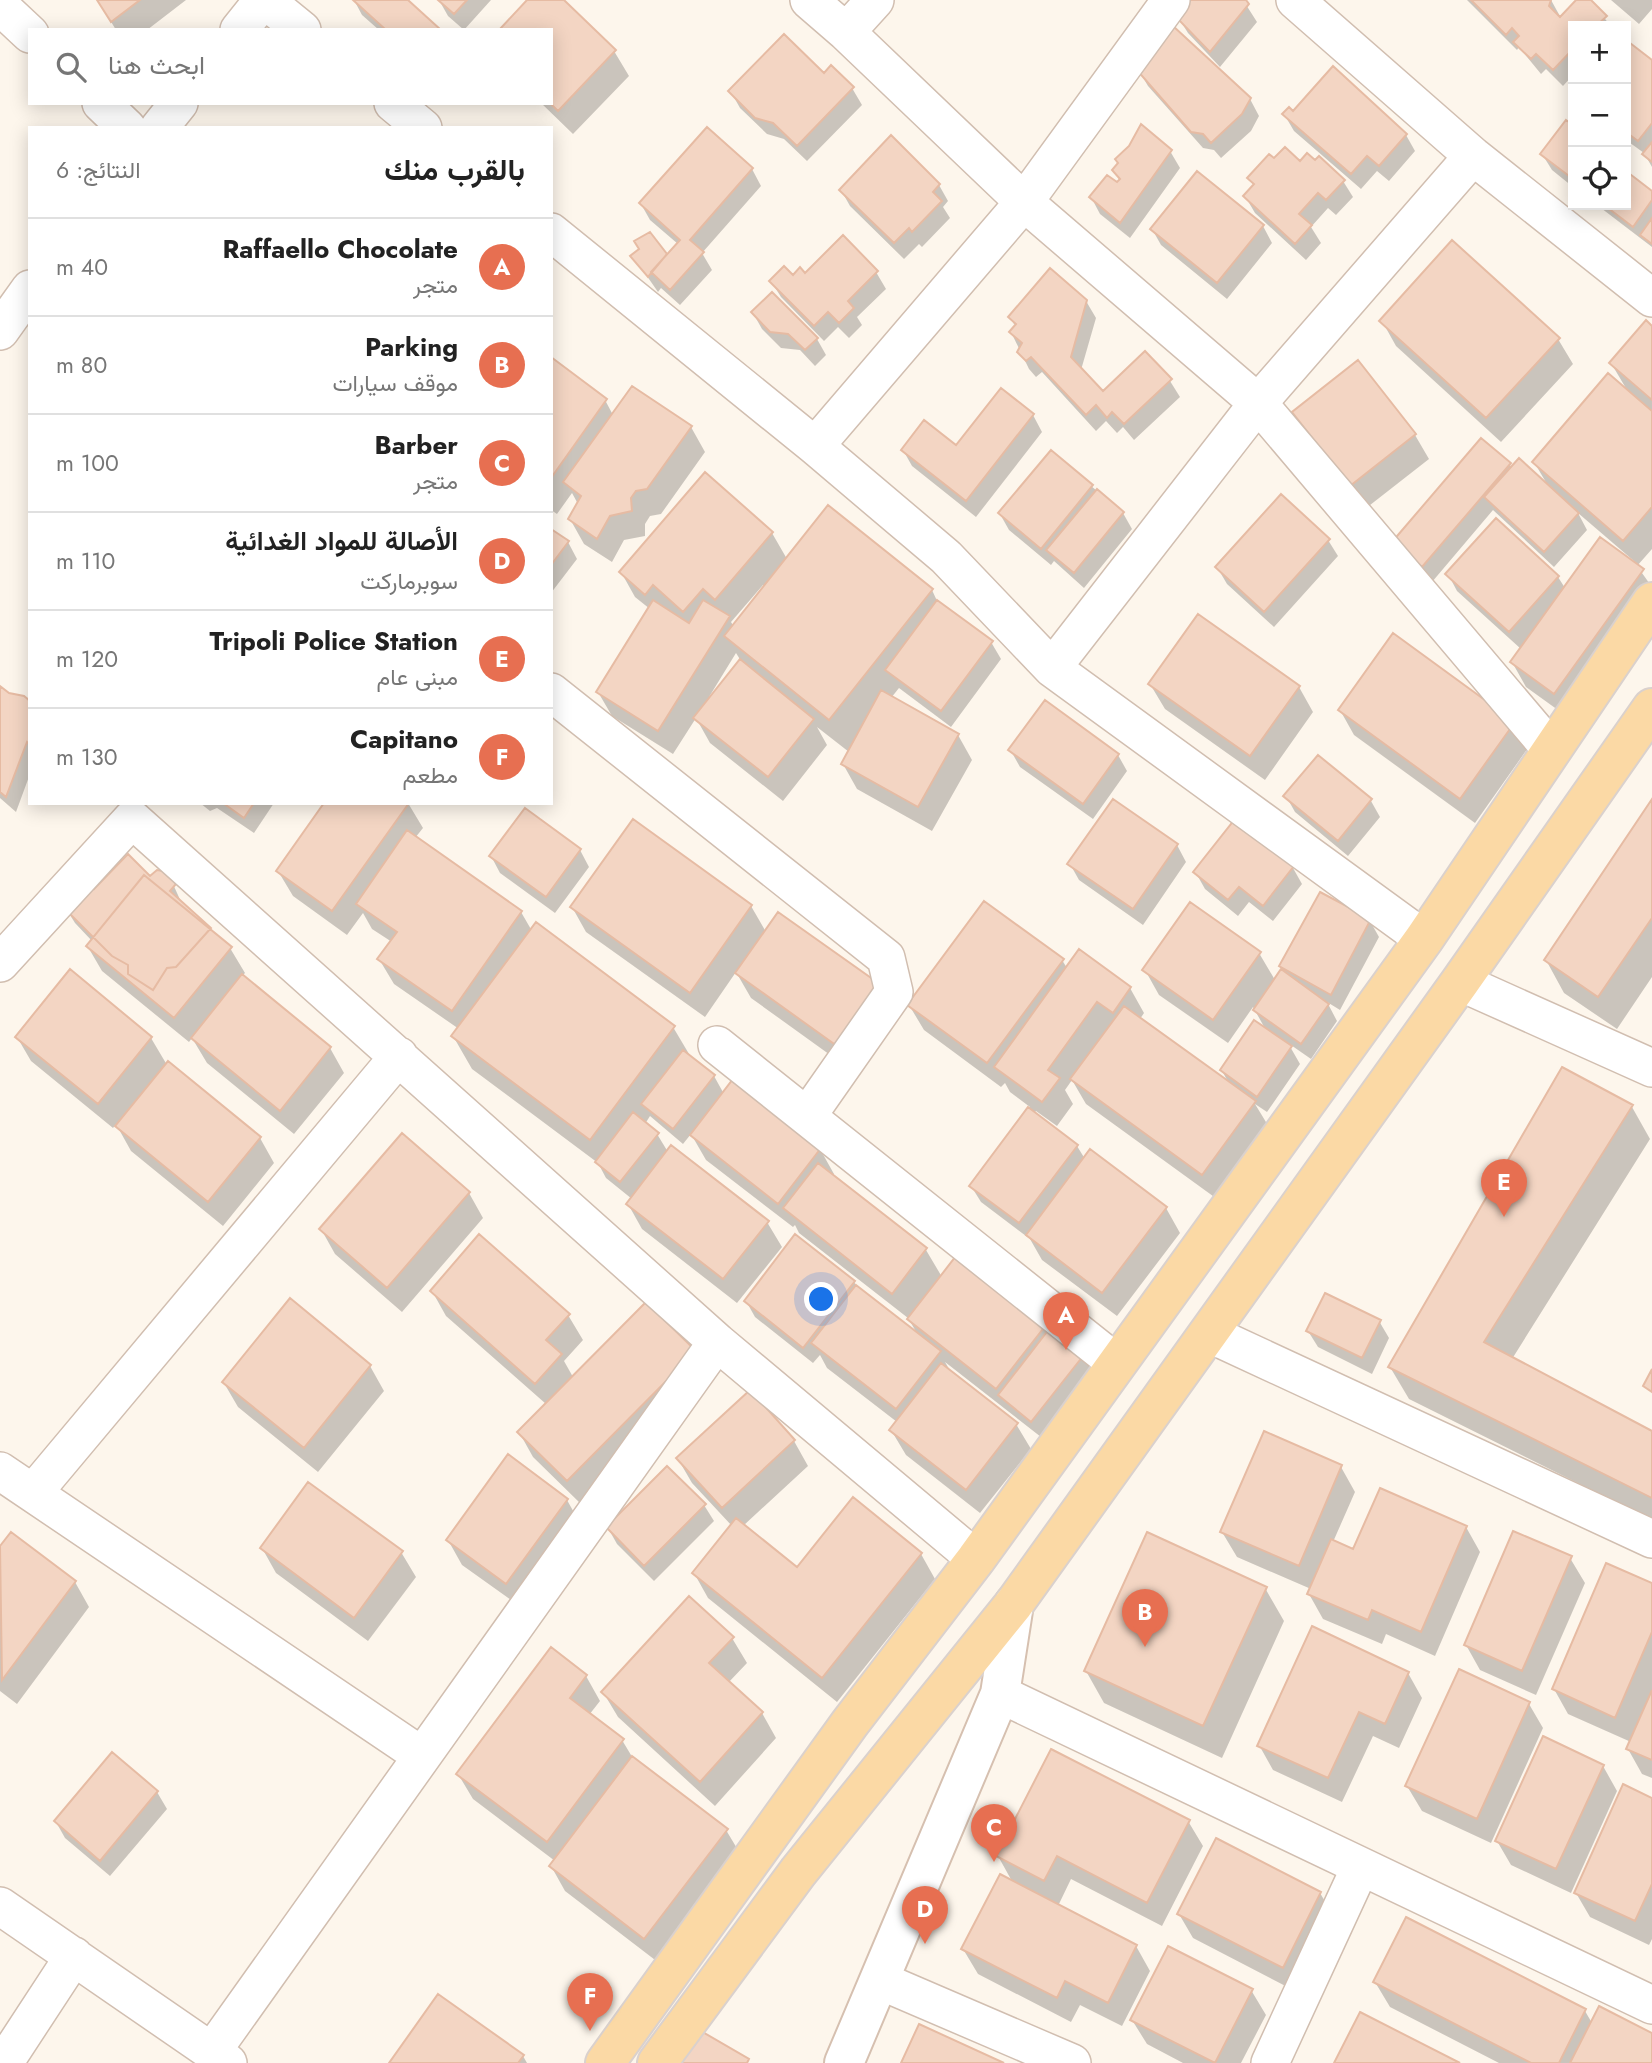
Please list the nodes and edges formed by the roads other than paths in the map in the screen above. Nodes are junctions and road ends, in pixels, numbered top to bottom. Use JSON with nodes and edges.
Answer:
{"nodes":[{"id":1,"x":264,"y":0,"type":"edge"},
{"id":2,"x":809,"y":0,"type":"edge"},
{"id":3,"x":876,"y":0,"type":"edge"},
{"id":4,"x":1171,"y":0,"type":"edge"},
{"id":5,"x":1295,"y":0,"type":"edge"},
{"id":6,"x":0,"y":6,"type":"edge"},
{"id":7,"x":241,"y":28,"type":"edge"},
{"id":8,"x":299,"y":28,"type":"edge"},
{"id":9,"x":28,"y":32,"type":"edge"},
{"id":10,"x":846,"y":32,"type":"junction"},
{"id":11,"x":103,"y":105,"type":"edge"},
{"id":12,"x":177,"y":105,"type":"edge"},
{"id":13,"x":395,"y":105,"type":"edge"},
{"id":14,"x":125,"y":126,"type":"edge"},
{"id":15,"x":161,"y":126,"type":"edge"},
{"id":16,"x":421,"y":126,"type":"edge"},
{"id":17,"x":1473,"y":156,"type":"junction"},
{"id":18,"x":1024,"y":202,"type":"junction"},
{"id":19,"x":553,"y":234,"type":"edge"},
{"id":20,"x":28,"y":292,"type":"edge"},
{"id":21,"x":1652,"y":298,"type":"edge"},
{"id":22,"x":0,"y":331,"type":"edge"},
{"id":23,"x":1258,"y":403,"type":"junction"},
{"id":24,"x":815,"y":446,"type":"junction"},
{"id":25,"x":1652,"y":601,"type":"edge"},
{"id":26,"x":1052,"y":668,"type":"junction"},
{"id":27,"x":553,"y":694,"type":"edge"},
{"id":28,"x":1652,"y":708,"type":"edge"},
{"id":29,"x":1550,"y":748,"type":"junction"},
{"id":30,"x":137,"y":811,"type":"edge"},
{"id":31,"x":1424,"y":939,"type":"junction"},
{"id":32,"x":0,"y":963,"type":"edge"},
{"id":33,"x":1460,"y":982,"type":"junction"},
{"id":34,"x":717,"y":1045,"type":"dead end"},
{"id":35,"x":399,"y":1056,"type":"junction"},
{"id":36,"x":1652,"y":1068,"type":"edge"},
{"id":37,"x":808,"y":1115,"type":"junction"},
{"id":38,"x":1210,"y":1334,"type":"junction"},
{"id":39,"x":717,"y":1342,"type":"junction"},
{"id":40,"x":1115,"y":1362,"type":"junction"},
{"id":41,"x":0,"y":1471,"type":"edge"},
{"id":42,"x":33,"y":1493,"type":"junction"},
{"id":43,"x":1652,"y":1539,"type":"edge"},
{"id":44,"x":976,"y":1559,"type":"junction"},
{"id":45,"x":1014,"y":1604,"type":"junction"},
{"id":46,"x":1000,"y":1694,"type":"junction"},
{"id":47,"x":422,"y":1756,"type":"junction"},
{"id":48,"x":1360,"y":1868,"type":"junction"},
{"id":49,"x":0,"y":1906,"type":"edge"},
{"id":50,"x":74,"y":1956,"type":"junction"},
{"id":51,"x":881,"y":1980,"type":"junction"},
{"id":52,"x":1652,"y":2005,"type":"edge"},
{"id":53,"x":221,"y":2057,"type":"edge"},
{"id":54,"x":4,"y":2063,"type":"edge"},
{"id":55,"x":605,"y":2063,"type":"edge"},
{"id":56,"x":657,"y":2063,"type":"edge"},
{"id":57,"x":844,"y":2063,"type":"edge"},
{"id":58,"x":1072,"y":2063,"type":"edge"},
{"id":59,"x":1269,"y":2063,"type":"edge"}],
"edges":[{"from":1,"to":7,"type":"street"},
{"from":1,"to":8,"type":"street"},
{"from":2,"to":10,"type":"street"},
{"from":3,"to":10,"type":"street"},
{"from":4,"to":18,"type":"street"},
{"from":5,"to":17,"type":"street"},
{"from":6,"to":9,"type":"street"},
{"from":10,"to":18,"type":"street"},
{"from":11,"to":14,"type":"street"},
{"from":12,"to":15,"type":"street"},
{"from":13,"to":16,"type":"street"},
{"from":17,"to":21,"type":"street"},
{"from":17,"to":23,"type":"street"},
{"from":18,"to":23,"type":"street"},
{"from":18,"to":24,"type":"street"},
{"from":19,"to":24,"type":"street"},
{"from":20,"to":22,"type":"street"},
{"from":23,"to":26,"type":"street"},
{"from":23,"to":29,"type":"street"},
{"from":24,"to":26,"type":"street"},
{"from":25,"to":29,"type":"main road"},
{"from":26,"to":31,"type":"street"},
{"from":27,"to":37,"type":"street"},
{"from":28,"to":33,"type":"main road"},
{"from":29,"to":31,"type":"main road"},
{"from":30,"to":32,"type":"street"},
{"from":30,"to":35,"type":"street"},
{"from":31,"to":40,"type":"main road"},
{"from":33,"to":36,"type":"street"},
{"from":33,"to":38,"type":"main road"},
{"from":34,"to":37,"type":"street"},
{"from":35,"to":39,"type":"street"},
{"from":35,"to":42,"type":"street"},
{"from":37,"to":40,"type":"street"},
{"from":38,"to":43,"type":"street"},
{"from":38,"to":45,"type":"main road"},
{"from":39,"to":44,"type":"street"},
{"from":39,"to":47,"type":"street"},
{"from":40,"to":44,"type":"main road"},
{"from":41,"to":42,"type":"street"},
{"from":42,"to":47,"type":"street"},
{"from":44,"to":55,"type":"main road"},
{"from":45,"to":46,"type":"street"},
{"from":45,"to":56,"type":"main road"},
{"from":46,"to":48,"type":"street"},
{"from":46,"to":51,"type":"street"},
{"from":47,"to":53,"type":"street"},
{"from":48,"to":52,"type":"street"},
{"from":48,"to":59,"type":"street"},
{"from":49,"to":50,"type":"street"},
{"from":50,"to":53,"type":"street"},
{"from":50,"to":54,"type":"street"},
{"from":51,"to":57,"type":"street"},
{"from":51,"to":58,"type":"street"}]}
